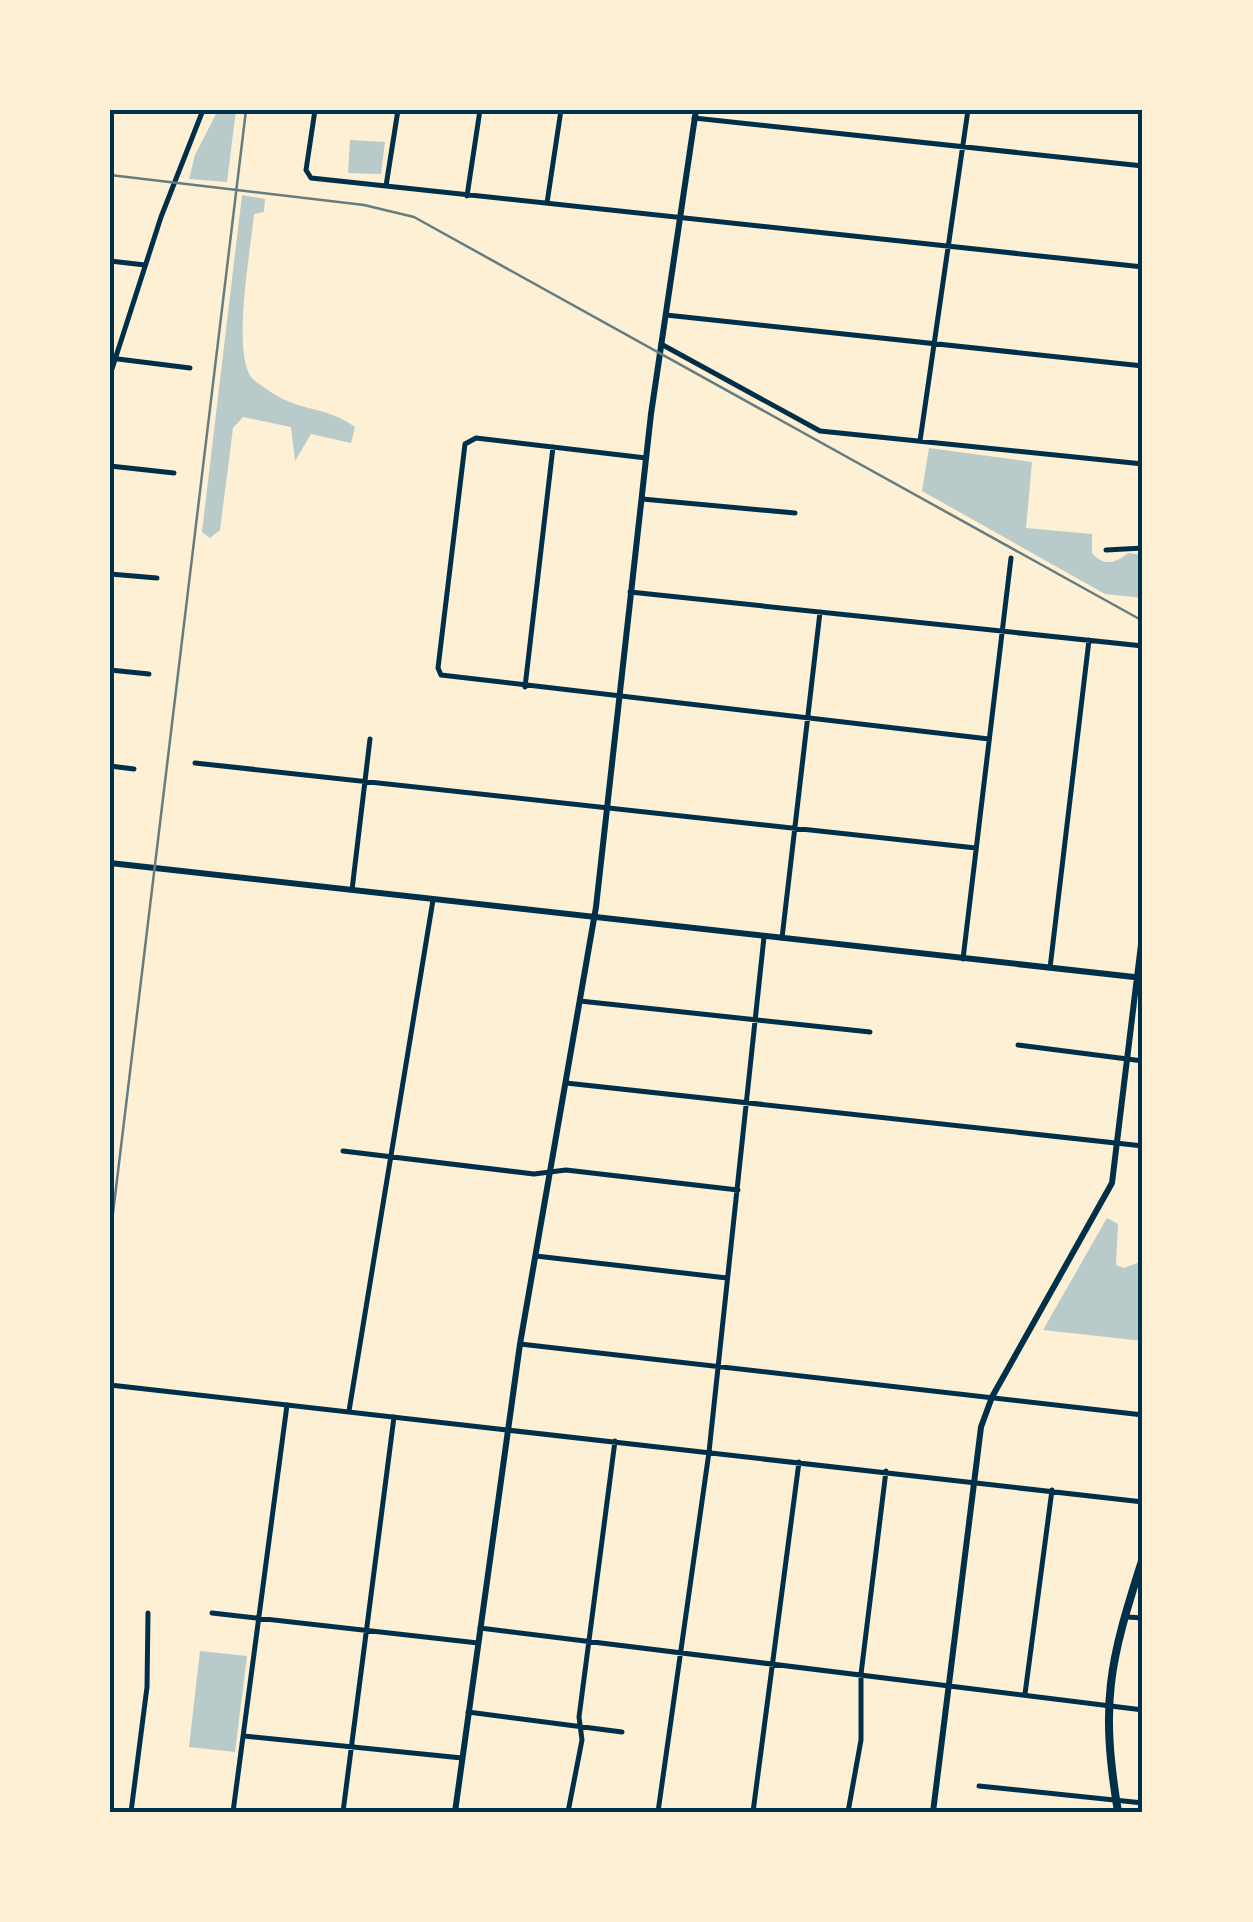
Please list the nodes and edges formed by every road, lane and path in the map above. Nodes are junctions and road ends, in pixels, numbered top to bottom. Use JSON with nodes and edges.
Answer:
{"nodes":[{"id":1,"x":203,"y":110,"type":"edge"},
{"id":2,"x":315,"y":110,"type":"edge"},
{"id":3,"x":398,"y":110,"type":"edge"},
{"id":4,"x":480,"y":110,"type":"edge"},
{"id":5,"x":561,"y":110,"type":"edge"},
{"id":6,"x":968,"y":110,"type":"edge"},
{"id":7,"x":695,"y":114,"type":"edge"},
{"id":8,"x":962,"y":146,"type":"junction"},
{"id":9,"x":1143,"y":166,"type":"edge"},
{"id":10,"x":386,"y":186,"type":"junction"},
{"id":11,"x":467,"y":196,"type":"junction"},
{"id":12,"x":547,"y":203,"type":"junction"},
{"id":13,"x":680,"y":216,"type":"junction"},
{"id":14,"x":947,"y":246,"type":"junction"},
{"id":15,"x":110,"y":261,"type":"edge"},
{"id":16,"x":145,"y":265,"type":"junction"},
{"id":17,"x":1143,"y":266,"type":"edge"},
{"id":18,"x":666,"y":315,"type":"junction"},
{"id":19,"x":933,"y":343,"type":"junction"},
{"id":20,"x":662,"y":344,"type":"junction"},
{"id":21,"x":113,"y":358,"type":"edge"},
{"id":22,"x":1143,"y":366,"type":"edge"},
{"id":23,"x":190,"y":368,"type":"dead end"},
{"id":24,"x":110,"y":374,"type":"edge"},
{"id":25,"x":920,"y":441,"type":"junction"},
{"id":26,"x":553,"y":447,"type":"junction"},
{"id":27,"x":646,"y":458,"type":"junction"},
{"id":28,"x":1143,"y":464,"type":"edge"},
{"id":29,"x":110,"y":466,"type":"edge"},
{"id":30,"x":174,"y":473,"type":"dead end"},
{"id":31,"x":642,"y":499,"type":"junction"},
{"id":32,"x":795,"y":513,"type":"dead end"},
{"id":33,"x":1143,"y":548,"type":"edge"},
{"id":34,"x":1106,"y":550,"type":"dead end"},
{"id":35,"x":1012,"y":558,"type":"dead end"},
{"id":36,"x":110,"y":574,"type":"edge"},
{"id":37,"x":156,"y":578,"type":"dead end"},
{"id":38,"x":630,"y":592,"type":"junction"},
{"id":39,"x":820,"y":612,"type":"junction"},
{"id":40,"x":1002,"y":630,"type":"junction"},
{"id":41,"x":1089,"y":640,"type":"junction"},
{"id":42,"x":1143,"y":646,"type":"edge"},
{"id":43,"x":110,"y":670,"type":"edge"},
{"id":44,"x":149,"y":674,"type":"dead end"},
{"id":45,"x":525,"y":686,"type":"junction"},
{"id":46,"x":618,"y":698,"type":"junction"},
{"id":47,"x":808,"y":719,"type":"junction"},
{"id":48,"x":370,"y":739,"type":"dead end"},
{"id":49,"x":989,"y":739,"type":"junction"},
{"id":50,"x":195,"y":763,"type":"dead end"},
{"id":51,"x":110,"y":766,"type":"edge"},
{"id":52,"x":134,"y":769,"type":"dead end"},
{"id":53,"x":364,"y":782,"type":"junction"},
{"id":54,"x":606,"y":808,"type":"junction"},
{"id":55,"x":795,"y":828,"type":"junction"},
{"id":56,"x":976,"y":848,"type":"junction"},
{"id":57,"x":110,"y":863,"type":"edge"},
{"id":58,"x":352,"y":890,"type":"junction"},
{"id":59,"x":433,"y":900,"type":"junction"},
{"id":60,"x":594,"y":918,"type":"junction"},
{"id":61,"x":1143,"y":928,"type":"edge"},
{"id":62,"x":764,"y":937,"type":"junction"},
{"id":63,"x":782,"y":938,"type":"junction"},
{"id":64,"x":963,"y":959,"type":"junction"},
{"id":65,"x":1050,"y":968,"type":"junction"},
{"id":66,"x":1140,"y":978,"type":"edge"},
{"id":67,"x":580,"y":1001,"type":"junction"},
{"id":68,"x":755,"y":1020,"type":"junction"},
{"id":69,"x":870,"y":1032,"type":"dead end"},
{"id":70,"x":1018,"y":1046,"type":"dead end"},
{"id":71,"x":1129,"y":1059,"type":"junction"},
{"id":72,"x":1143,"y":1060,"type":"edge"},
{"id":73,"x":566,"y":1083,"type":"junction"},
{"id":74,"x":747,"y":1103,"type":"junction"},
{"id":75,"x":1120,"y":1144,"type":"junction"},
{"id":76,"x":1143,"y":1146,"type":"edge"},
{"id":77,"x":344,"y":1151,"type":"dead end"},
{"id":78,"x":390,"y":1155,"type":"junction"},
{"id":79,"x":550,"y":1172,"type":"junction"},
{"id":80,"x":738,"y":1190,"type":"junction"},
{"id":81,"x":536,"y":1256,"type":"junction"},
{"id":82,"x":728,"y":1278,"type":"junction"},
{"id":83,"x":520,"y":1344,"type":"junction"},
{"id":84,"x":718,"y":1366,"type":"junction"},
{"id":85,"x":110,"y":1385,"type":"edge"},
{"id":86,"x":992,"y":1397,"type":"junction"},
{"id":87,"x":286,"y":1404,"type":"junction"},
{"id":88,"x":349,"y":1411,"type":"junction"},
{"id":89,"x":1143,"y":1415,"type":"edge"},
{"id":90,"x":394,"y":1417,"type":"junction"},
{"id":91,"x":507,"y":1430,"type":"junction"},
{"id":92,"x":614,"y":1441,"type":"junction"},
{"id":93,"x":708,"y":1452,"type":"junction"},
{"id":94,"x":799,"y":1462,"type":"junction"},
{"id":95,"x":886,"y":1471,"type":"junction"},
{"id":96,"x":974,"y":1482,"type":"junction"},
{"id":97,"x":1052,"y":1490,"type":"junction"},
{"id":98,"x":1143,"y":1502,"type":"edge"},
{"id":99,"x":1143,"y":1558,"type":"edge"},
{"id":100,"x":148,"y":1613,"type":"dead end"},
{"id":101,"x":212,"y":1613,"type":"dead end"},
{"id":102,"x":1124,"y":1616,"type":"junction"},
{"id":103,"x":1143,"y":1618,"type":"edge"},
{"id":104,"x":260,"y":1619,"type":"junction"},
{"id":105,"x":480,"y":1628,"type":"junction"},
{"id":106,"x":367,"y":1630,"type":"junction"},
{"id":107,"x":589,"y":1640,"type":"junction"},
{"id":108,"x":478,"y":1643,"type":"junction"},
{"id":109,"x":683,"y":1652,"type":"junction"},
{"id":110,"x":770,"y":1664,"type":"junction"},
{"id":111,"x":862,"y":1674,"type":"junction"},
{"id":112,"x":946,"y":1684,"type":"junction"},
{"id":113,"x":1026,"y":1694,"type":"junction"},
{"id":114,"x":1106,"y":1706,"type":"junction"},
{"id":115,"x":1143,"y":1710,"type":"edge"},
{"id":116,"x":468,"y":1712,"type":"junction"},
{"id":117,"x":580,"y":1726,"type":"junction"},
{"id":118,"x":622,"y":1732,"type":"dead end"},
{"id":119,"x":244,"y":1736,"type":"junction"},
{"id":120,"x":352,"y":1747,"type":"junction"},
{"id":121,"x":462,"y":1758,"type":"junction"},
{"id":122,"x":979,"y":1786,"type":"dead end"},
{"id":123,"x":1116,"y":1801,"type":"junction"},
{"id":124,"x":1143,"y":1803,"type":"edge"},
{"id":125,"x":131,"y":1812,"type":"edge"},
{"id":126,"x":233,"y":1812,"type":"edge"},
{"id":127,"x":343,"y":1812,"type":"edge"},
{"id":128,"x":455,"y":1812,"type":"edge"},
{"id":129,"x":568,"y":1812,"type":"edge"},
{"id":130,"x":658,"y":1812,"type":"edge"},
{"id":131,"x":753,"y":1812,"type":"edge"},
{"id":132,"x":848,"y":1812,"type":"edge"},
{"id":133,"x":933,"y":1812,"type":"edge"},
{"id":134,"x":1118,"y":1812,"type":"edge"}],
"edges":[{"from":1,"to":16,"type":"street"},
{"from":2,"to":10,"type":"street"},
{"from":3,"to":10,"type":"street"},
{"from":4,"to":11,"type":"street"},
{"from":5,"to":12,"type":"street"},
{"from":6,"to":8,"type":"street"},
{"from":7,"to":8,"type":"street"},
{"from":7,"to":13,"type":"main road"},
{"from":8,"to":9,"type":"street"},
{"from":8,"to":14,"type":"street"},
{"from":10,"to":11,"type":"street"},
{"from":11,"to":12,"type":"street"},
{"from":12,"to":13,"type":"street"},
{"from":13,"to":14,"type":"street"},
{"from":13,"to":18,"type":"main road"},
{"from":14,"to":17,"type":"street"},
{"from":14,"to":19,"type":"street"},
{"from":15,"to":16,"type":"street"},
{"from":16,"to":21,"type":"street"},
{"from":18,"to":19,"type":"street"},
{"from":18,"to":20,"type":"main road"},
{"from":19,"to":22,"type":"street"},
{"from":19,"to":25,"type":"street"},
{"from":20,"to":25,"type":"street"},
{"from":20,"to":27,"type":"main road"},
{"from":21,"to":23,"type":"street"},
{"from":21,"to":24,"type":"street"},
{"from":25,"to":28,"type":"street"},
{"from":26,"to":27,"type":"street"},
{"from":26,"to":45,"type":"street"},
{"from":26,"to":45,"type":"street"},
{"from":27,"to":31,"type":"main road"},
{"from":29,"to":30,"type":"street"},
{"from":31,"to":32,"type":"street"},
{"from":31,"to":38,"type":"main road"},
{"from":33,"to":34,"type":"street"},
{"from":35,"to":40,"type":"street"},
{"from":36,"to":37,"type":"street"},
{"from":38,"to":39,"type":"street"},
{"from":38,"to":46,"type":"main road"},
{"from":39,"to":40,"type":"street"},
{"from":39,"to":47,"type":"street"},
{"from":40,"to":41,"type":"street"},
{"from":40,"to":49,"type":"street"},
{"from":41,"to":42,"type":"street"},
{"from":41,"to":65,"type":"street"},
{"from":43,"to":44,"type":"street"},
{"from":45,"to":46,"type":"street"},
{"from":46,"to":47,"type":"street"},
{"from":46,"to":54,"type":"main road"},
{"from":47,"to":49,"type":"street"},
{"from":47,"to":55,"type":"street"},
{"from":48,"to":53,"type":"street"},
{"from":49,"to":56,"type":"street"},
{"from":50,"to":53,"type":"street"},
{"from":51,"to":52,"type":"street"},
{"from":53,"to":54,"type":"street"},
{"from":53,"to":58,"type":"street"},
{"from":54,"to":55,"type":"street"},
{"from":54,"to":60,"type":"main road"},
{"from":55,"to":56,"type":"street"},
{"from":55,"to":63,"type":"street"},
{"from":56,"to":64,"type":"street"},
{"from":57,"to":58,"type":"main road"},
{"from":58,"to":59,"type":"main road"},
{"from":59,"to":60,"type":"main road"},
{"from":59,"to":78,"type":"street"},
{"from":60,"to":62,"type":"main road"},
{"from":60,"to":67,"type":"main road"},
{"from":61,"to":66,"type":"main road"},
{"from":62,"to":63,"type":"main road"},
{"from":62,"to":68,"type":"street"},
{"from":63,"to":64,"type":"main road"},
{"from":64,"to":65,"type":"main road"},
{"from":65,"to":66,"type":"main road"},
{"from":66,"to":71,"type":"main road"},
{"from":67,"to":68,"type":"street"},
{"from":67,"to":73,"type":"main road"},
{"from":68,"to":69,"type":"street"},
{"from":68,"to":74,"type":"street"},
{"from":70,"to":71,"type":"street"},
{"from":71,"to":72,"type":"street"},
{"from":71,"to":75,"type":"main road"},
{"from":73,"to":74,"type":"street"},
{"from":73,"to":79,"type":"main road"},
{"from":74,"to":75,"type":"street"},
{"from":74,"to":80,"type":"street"},
{"from":75,"to":76,"type":"street"},
{"from":75,"to":86,"type":"main road"},
{"from":77,"to":78,"type":"street"},
{"from":78,"to":79,"type":"street"},
{"from":78,"to":88,"type":"street"},
{"from":79,"to":80,"type":"street"},
{"from":79,"to":81,"type":"main road"},
{"from":80,"to":82,"type":"street"},
{"from":81,"to":82,"type":"street"},
{"from":81,"to":83,"type":"main road"},
{"from":82,"to":84,"type":"street"},
{"from":83,"to":84,"type":"street"},
{"from":83,"to":91,"type":"main road"},
{"from":84,"to":86,"type":"street"},
{"from":84,"to":93,"type":"street"},
{"from":85,"to":87,"type":"street"},
{"from":86,"to":89,"type":"street"},
{"from":86,"to":96,"type":"main road"},
{"from":87,"to":88,"type":"street"},
{"from":87,"to":104,"type":"street"},
{"from":88,"to":90,"type":"street"},
{"from":90,"to":91,"type":"street"},
{"from":90,"to":106,"type":"street"},
{"from":91,"to":92,"type":"street"},
{"from":91,"to":105,"type":"main road"},
{"from":92,"to":93,"type":"street"},
{"from":92,"to":107,"type":"street"},
{"from":93,"to":94,"type":"street"},
{"from":93,"to":109,"type":"street"},
{"from":94,"to":95,"type":"street"},
{"from":94,"to":110,"type":"street"},
{"from":95,"to":96,"type":"street"},
{"from":95,"to":111,"type":"street"},
{"from":96,"to":97,"type":"street"},
{"from":96,"to":112,"type":"main road"},
{"from":97,"to":98,"type":"street"},
{"from":97,"to":113,"type":"street"},
{"from":99,"to":102,"type":"main road"},
{"from":100,"to":125,"type":"street"},
{"from":101,"to":104,"type":"street"},
{"from":102,"to":103,"type":"street"},
{"from":102,"to":114,"type":"main road"},
{"from":104,"to":106,"type":"street"},
{"from":104,"to":119,"type":"street"},
{"from":105,"to":107,"type":"street"},
{"from":105,"to":108,"type":"main road"},
{"from":106,"to":108,"type":"street"},
{"from":106,"to":120,"type":"street"},
{"from":107,"to":109,"type":"street"},
{"from":107,"to":117,"type":"street"},
{"from":108,"to":116,"type":"main road"},
{"from":109,"to":110,"type":"street"},
{"from":109,"to":130,"type":"street"},
{"from":110,"to":111,"type":"street"},
{"from":110,"to":131,"type":"street"},
{"from":111,"to":112,"type":"street"},
{"from":111,"to":132,"type":"street"},
{"from":112,"to":113,"type":"street"},
{"from":112,"to":133,"type":"main road"},
{"from":113,"to":114,"type":"street"},
{"from":114,"to":115,"type":"street"},
{"from":114,"to":123,"type":"main road"},
{"from":116,"to":117,"type":"street"},
{"from":116,"to":121,"type":"main road"},
{"from":117,"to":118,"type":"street"},
{"from":117,"to":129,"type":"street"},
{"from":119,"to":120,"type":"street"},
{"from":119,"to":126,"type":"street"},
{"from":120,"to":121,"type":"street"},
{"from":120,"to":127,"type":"street"},
{"from":121,"to":128,"type":"main road"},
{"from":122,"to":123,"type":"street"},
{"from":123,"to":124,"type":"street"},
{"from":123,"to":134,"type":"main road"}]}
